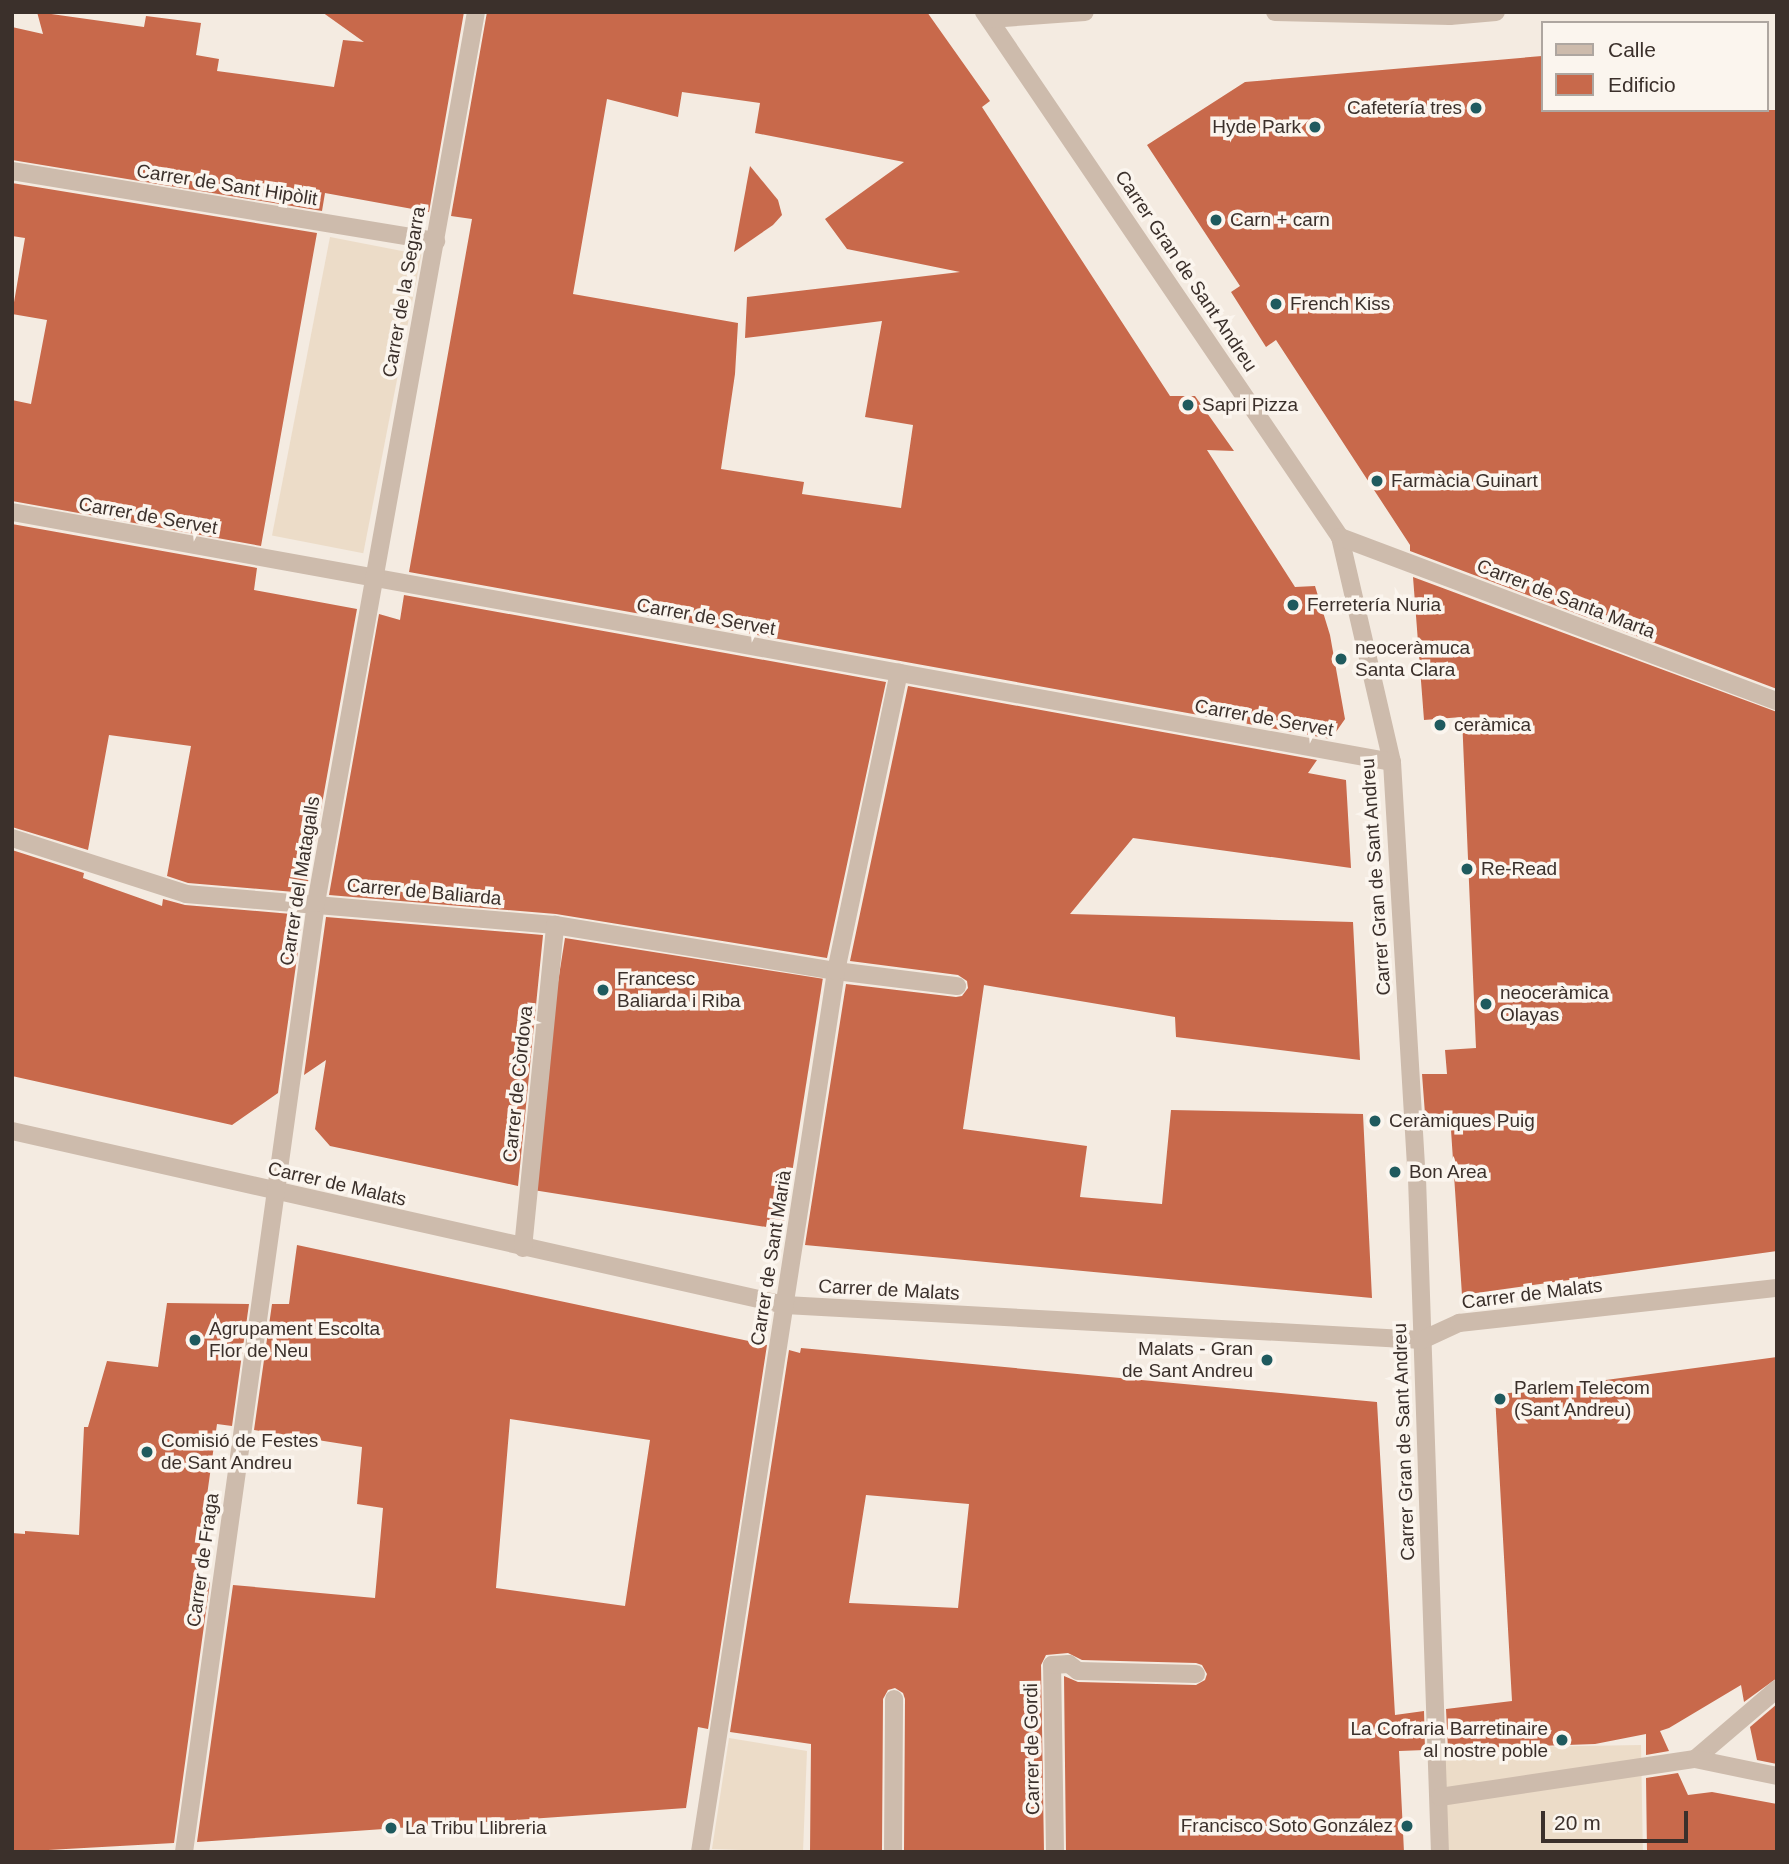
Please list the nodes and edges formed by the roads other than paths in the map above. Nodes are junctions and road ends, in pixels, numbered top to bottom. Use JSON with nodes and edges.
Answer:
{"nodes":[{"id":1,"x":476,"y":12,"type":"edge"},
{"id":2,"x":1085,"y":12,"type":"edge"},
{"id":3,"x":1275,"y":12,"type":"edge"},
{"id":4,"x":1496,"y":12,"type":"edge"},
{"id":5,"x":987,"y":16,"type":"edge"},
{"id":6,"x":12,"y":172,"type":"edge"},
{"id":7,"x":436,"y":241,"type":"junction"},
{"id":8,"x":12,"y":512,"type":"edge"},
{"id":9,"x":1340,"y":537,"type":"junction"},
{"id":10,"x":374,"y":578,"type":"junction"},
{"id":11,"x":899,"y":673,"type":"junction"},
{"id":12,"x":1777,"y":701,"type":"edge"},
{"id":13,"x":1392,"y":762,"type":"junction"},
{"id":14,"x":12,"y":838,"type":"edge"},
{"id":15,"x":316,"y":903,"type":"junction"},
{"id":16,"x":555,"y":925,"type":"junction"},
{"id":17,"x":836,"y":971,"type":"junction"},
{"id":18,"x":957,"y":986,"type":"dead end"},
{"id":19,"x":12,"y":1131,"type":"edge"},
{"id":20,"x":275,"y":1192,"type":"junction"},
{"id":21,"x":523,"y":1248,"type":"junction"},
{"id":22,"x":1777,"y":1288,"type":"edge"},
{"id":23,"x":785,"y":1305,"type":"junction"},
{"id":24,"x":1422,"y":1340,"type":"junction"},
{"id":25,"x":1196,"y":1674,"type":"dead end"},
{"id":26,"x":1777,"y":1689,"type":"edge"},
{"id":27,"x":894,"y":1699,"type":"dead end"},
{"id":28,"x":1695,"y":1759,"type":"junction"},
{"id":29,"x":1777,"y":1776,"type":"edge"},
{"id":30,"x":1440,"y":1797,"type":"junction"},
{"id":31,"x":184,"y":1852,"type":"edge"},
{"id":32,"x":700,"y":1852,"type":"edge"},
{"id":33,"x":893,"y":1852,"type":"edge"},
{"id":34,"x":1055,"y":1852,"type":"edge"},
{"id":35,"x":1440,"y":1852,"type":"edge"}],
"edges":[{"from":1,"to":7,"type":"street","name":"Carrer de la Segarra"},
{"from":2,"to":5,"type":"street"},
{"from":3,"to":4,"type":"street"},
{"from":5,"to":9,"type":"street","name":"Carrer Gran de Sant Andreu"},
{"from":6,"to":7,"type":"street","name":"Carrer de Sant Hipòlit"},
{"from":7,"to":10,"type":"street","name":"Carrer de la Segarra"},
{"from":8,"to":10,"type":"street","name":"Carrer de Servet"},
{"from":9,"to":12,"type":"street","name":"Carrer de Santa Marta"},
{"from":9,"to":13,"type":"street","name":"Carrer Gran de Sant Andreu"},
{"from":10,"to":11,"type":"street","name":"Carrer de Servet"},
{"from":10,"to":15,"type":"street","name":"Carrer del Matagalls"},
{"from":11,"to":13,"type":"street","name":"Carrer de Servet"},
{"from":11,"to":17,"type":"street","name":"Carrer de Sant Marià"},
{"from":13,"to":24,"type":"street","name":"Carrer Gran de Sant Andreu"},
{"from":14,"to":15,"type":"street","name":"Carrer de Baliarda"},
{"from":15,"to":16,"type":"street","name":"Carrer de Baliarda"},
{"from":15,"to":20,"type":"street","name":"Carrer del Matagalls"},
{"from":16,"to":17,"type":"street","name":"Carrer de Baliarda"},
{"from":16,"to":21,"type":"street","name":"Carrer de Còrdova"},
{"from":17,"to":18,"type":"street","name":"Carrer de Baliarda"},
{"from":17,"to":23,"type":"street","name":"Carrer de Sant Marià"},
{"from":19,"to":20,"type":"street","name":"Carrer de Malats"},
{"from":20,"to":21,"type":"street","name":"Carrer de Malats"},
{"from":20,"to":31,"type":"street","name":"Carrer de Fraga"},
{"from":21,"to":23,"type":"street","name":"Carrer de Malats"},
{"from":22,"to":24,"type":"street","name":"Carrer de Malats"},
{"from":23,"to":24,"type":"street","name":"Carrer de Malats"},
{"from":23,"to":32,"type":"street","name":"Carrer de Sant Marià"},
{"from":24,"to":30,"type":"street","name":"Carrer Gran de Sant Andreu"},
{"from":25,"to":34,"type":"street","name":"Carrer de Gordi"},
{"from":26,"to":28,"type":"street"},
{"from":27,"to":33,"type":"street"},
{"from":28,"to":29,"type":"street"},
{"from":28,"to":30,"type":"street"},
{"from":30,"to":35,"type":"street","name":"Carrer Gran de Sant Andreu"}]}
